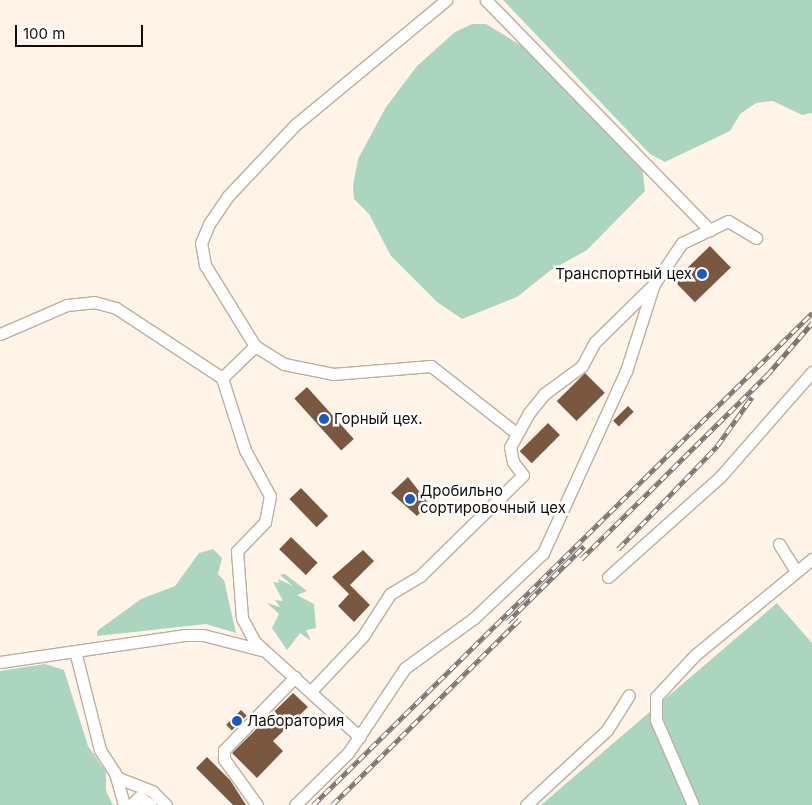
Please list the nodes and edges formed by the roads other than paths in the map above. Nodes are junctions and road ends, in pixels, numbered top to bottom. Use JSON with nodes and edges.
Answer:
{"nodes":[{"id":1,"x":446,"y":0,"type":"edge"},
{"id":2,"x":486,"y":0,"type":"edge"},
{"id":3,"x":710,"y":230,"type":"junction"},
{"id":4,"x":756,"y":238,"type":"dead end"},
{"id":5,"x":654,"y":284,"type":"junction"},
{"id":6,"x":0,"y":334,"type":"edge"},
{"id":7,"x":255,"y":346,"type":"junction"},
{"id":8,"x":812,"y":372,"type":"edge"},
{"id":9,"x":222,"y":378,"type":"junction"},
{"id":10,"x":516,"y":434,"type":"junction"},
{"id":11,"x":780,"y":544,"type":"dead end"},
{"id":12,"x":812,"y":558,"type":"edge"},
{"id":13,"x":795,"y":570,"type":"junction"},
{"id":14,"x":608,"y":577,"type":"dead end"},
{"id":15,"x":264,"y":650,"type":"junction"},
{"id":16,"x":75,"y":651,"type":"junction"},
{"id":17,"x":0,"y":662,"type":"edge"},
{"id":18,"x":295,"y":677,"type":"junction"},
{"id":19,"x":311,"y":691,"type":"junction"},
{"id":20,"x":629,"y":695,"type":"dead end"},
{"id":21,"x":360,"y":737,"type":"junction"},
{"id":22,"x":115,"y":774,"type":"junction"},
{"id":23,"x":124,"y":805,"type":"edge"},
{"id":24,"x":131,"y":805,"type":"edge"},
{"id":25,"x":151,"y":805,"type":"edge"},
{"id":26,"x":166,"y":805,"type":"edge"},
{"id":27,"x":258,"y":805,"type":"edge"},
{"id":28,"x":295,"y":805,"type":"edge"},
{"id":29,"x":526,"y":805,"type":"edge"},
{"id":30,"x":693,"y":805,"type":"edge"}],
"edges":[{"from":1,"to":7,"type":"lane"},
{"from":2,"to":3,"type":"lane"},
{"from":3,"to":4,"type":"lane"},
{"from":3,"to":5,"type":"lane"},
{"from":5,"to":10,"type":"lane"},
{"from":5,"to":21,"type":"lane"},
{"from":6,"to":9,"type":"lane"},
{"from":7,"to":9,"type":"lane"},
{"from":7,"to":10,"type":"lane"},
{"from":8,"to":14,"type":"lane"},
{"from":9,"to":15,"type":"lane"},
{"from":10,"to":19,"type":"lane"},
{"from":11,"to":13,"type":"lane"},
{"from":12,"to":13,"type":"lane"},
{"from":13,"to":30,"type":"lane"},
{"from":15,"to":16,"type":"lane"},
{"from":15,"to":18,"type":"lane"},
{"from":16,"to":17,"type":"lane"},
{"from":16,"to":22,"type":"lane"},
{"from":18,"to":19,"type":"lane"},
{"from":18,"to":27,"type":"lane"},
{"from":19,"to":21,"type":"lane"},
{"from":20,"to":29,"type":"lane"},
{"from":21,"to":28,"type":"lane"},
{"from":22,"to":23,"type":"lane"},
{"from":22,"to":26,"type":"lane"},
{"from":24,"to":25,"type":"lane"}]}
